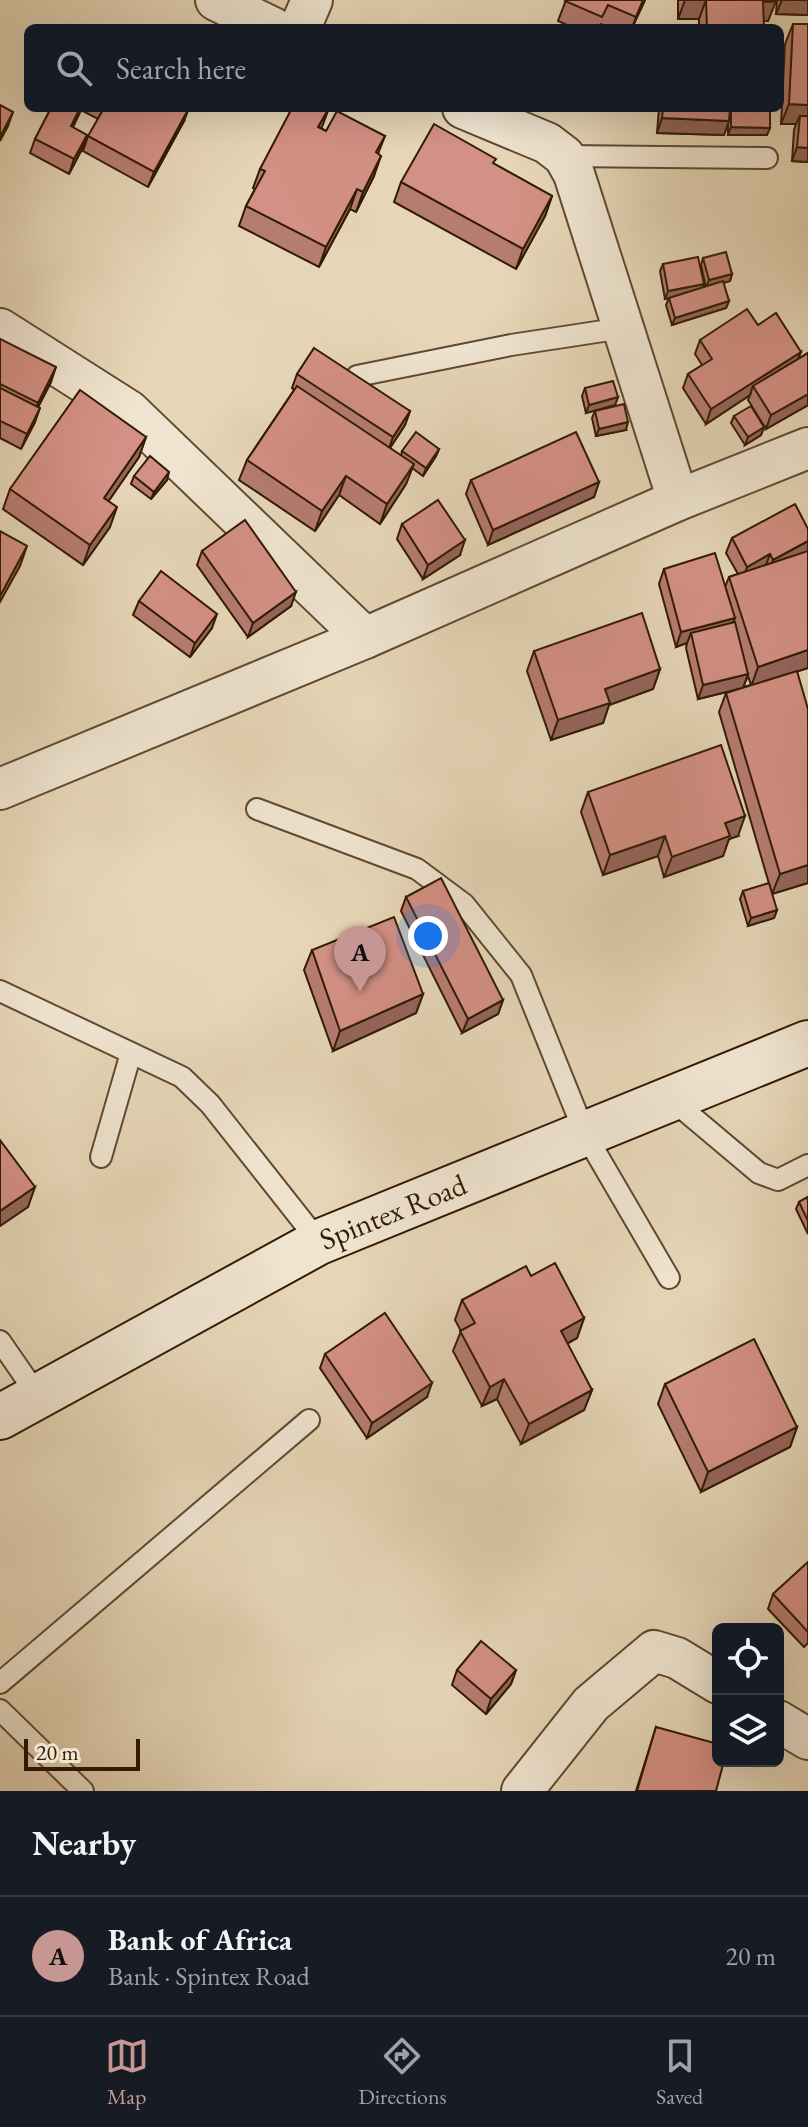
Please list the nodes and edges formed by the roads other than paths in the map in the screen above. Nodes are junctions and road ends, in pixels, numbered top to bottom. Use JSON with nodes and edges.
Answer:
{"nodes":[{"id":1,"x":216,"y":0,"type":"edge"},
{"id":2,"x":312,"y":0,"type":"edge"},
{"id":3,"x":265,"y":24,"type":"edge"},
{"id":4,"x":302,"y":24,"type":"edge"},
{"id":5,"x":473,"y":112,"type":"edge"},
{"id":6,"x":564,"y":156,"type":"junction"},
{"id":7,"x":767,"y":158,"type":"dead end"},
{"id":8,"x":623,"y":328,"type":"junction"},
{"id":9,"x":0,"y":329,"type":"edge"},
{"id":10,"x":357,"y":376,"type":"edge"},
{"id":11,"x":808,"y":448,"type":"edge"},
{"id":12,"x":678,"y":500,"type":"junction"},
{"id":13,"x":365,"y":638,"type":"junction"},
{"id":14,"x":0,"y":789,"type":"edge"},
{"id":15,"x":257,"y":809,"type":"dead end"},
{"id":16,"x":0,"y":991,"type":"edge"},
{"id":17,"x":807,"y":1045,"type":"edge"},
{"id":18,"x":131,"y":1053,"type":"junction"},
{"id":19,"x":671,"y":1099,"type":"junction"},
{"id":20,"x":585,"y":1134,"type":"junction"},
{"id":21,"x":101,"y":1157,"type":"dead end"},
{"id":22,"x":808,"y":1165,"type":"edge"},
{"id":23,"x":319,"y":1242,"type":"junction"},
{"id":24,"x":669,"y":1278,"type":"dead end"},
{"id":25,"x":0,"y":1341,"type":"edge"},
{"id":26,"x":38,"y":1396,"type":"junction"},
{"id":27,"x":0,"y":1417,"type":"edge"},
{"id":28,"x":309,"y":1420,"type":"dead end"},
{"id":29,"x":712,"y":1679,"type":"edge"},
{"id":30,"x":0,"y":1683,"type":"edge"},
{"id":31,"x":0,"y":1710,"type":"edge"},
{"id":32,"x":784,"y":1725,"type":"edge"},
{"id":33,"x":808,"y":1739,"type":"edge"},
{"id":34,"x":83,"y":1791,"type":"edge"},
{"id":35,"x":522,"y":1791,"type":"edge"}],
"edges":[{"from":1,"to":3,"type":"street"},
{"from":2,"to":4,"type":"street"},
{"from":5,"to":6,"type":"street"},
{"from":6,"to":7,"type":"lane"},
{"from":6,"to":8,"type":"street"},
{"from":8,"to":10,"type":"lane"},
{"from":8,"to":12,"type":"street"},
{"from":9,"to":13,"type":"street"},
{"from":11,"to":12,"type":"street"},
{"from":12,"to":13,"type":"street"},
{"from":13,"to":14,"type":"street"},
{"from":15,"to":20,"type":"lane"},
{"from":16,"to":18,"type":"lane"},
{"from":17,"to":19,"type":"main road","name":"Spintex Road"},
{"from":18,"to":21,"type":"lane"},
{"from":18,"to":23,"type":"lane"},
{"from":19,"to":20,"type":"main road","name":"Spintex Road"},
{"from":19,"to":22,"type":"lane"},
{"from":20,"to":23,"type":"main road","name":"Spintex Road"},
{"from":20,"to":24,"type":"lane"},
{"from":23,"to":26,"type":"main road","name":"Spintex Road"},
{"from":25,"to":26,"type":"lane"},
{"from":26,"to":27,"type":"main road","name":"Spintex Road"},
{"from":28,"to":30,"type":"lane"},
{"from":29,"to":35,"type":"street"},
{"from":31,"to":34,"type":"lane"},
{"from":32,"to":33,"type":"street"}]}
